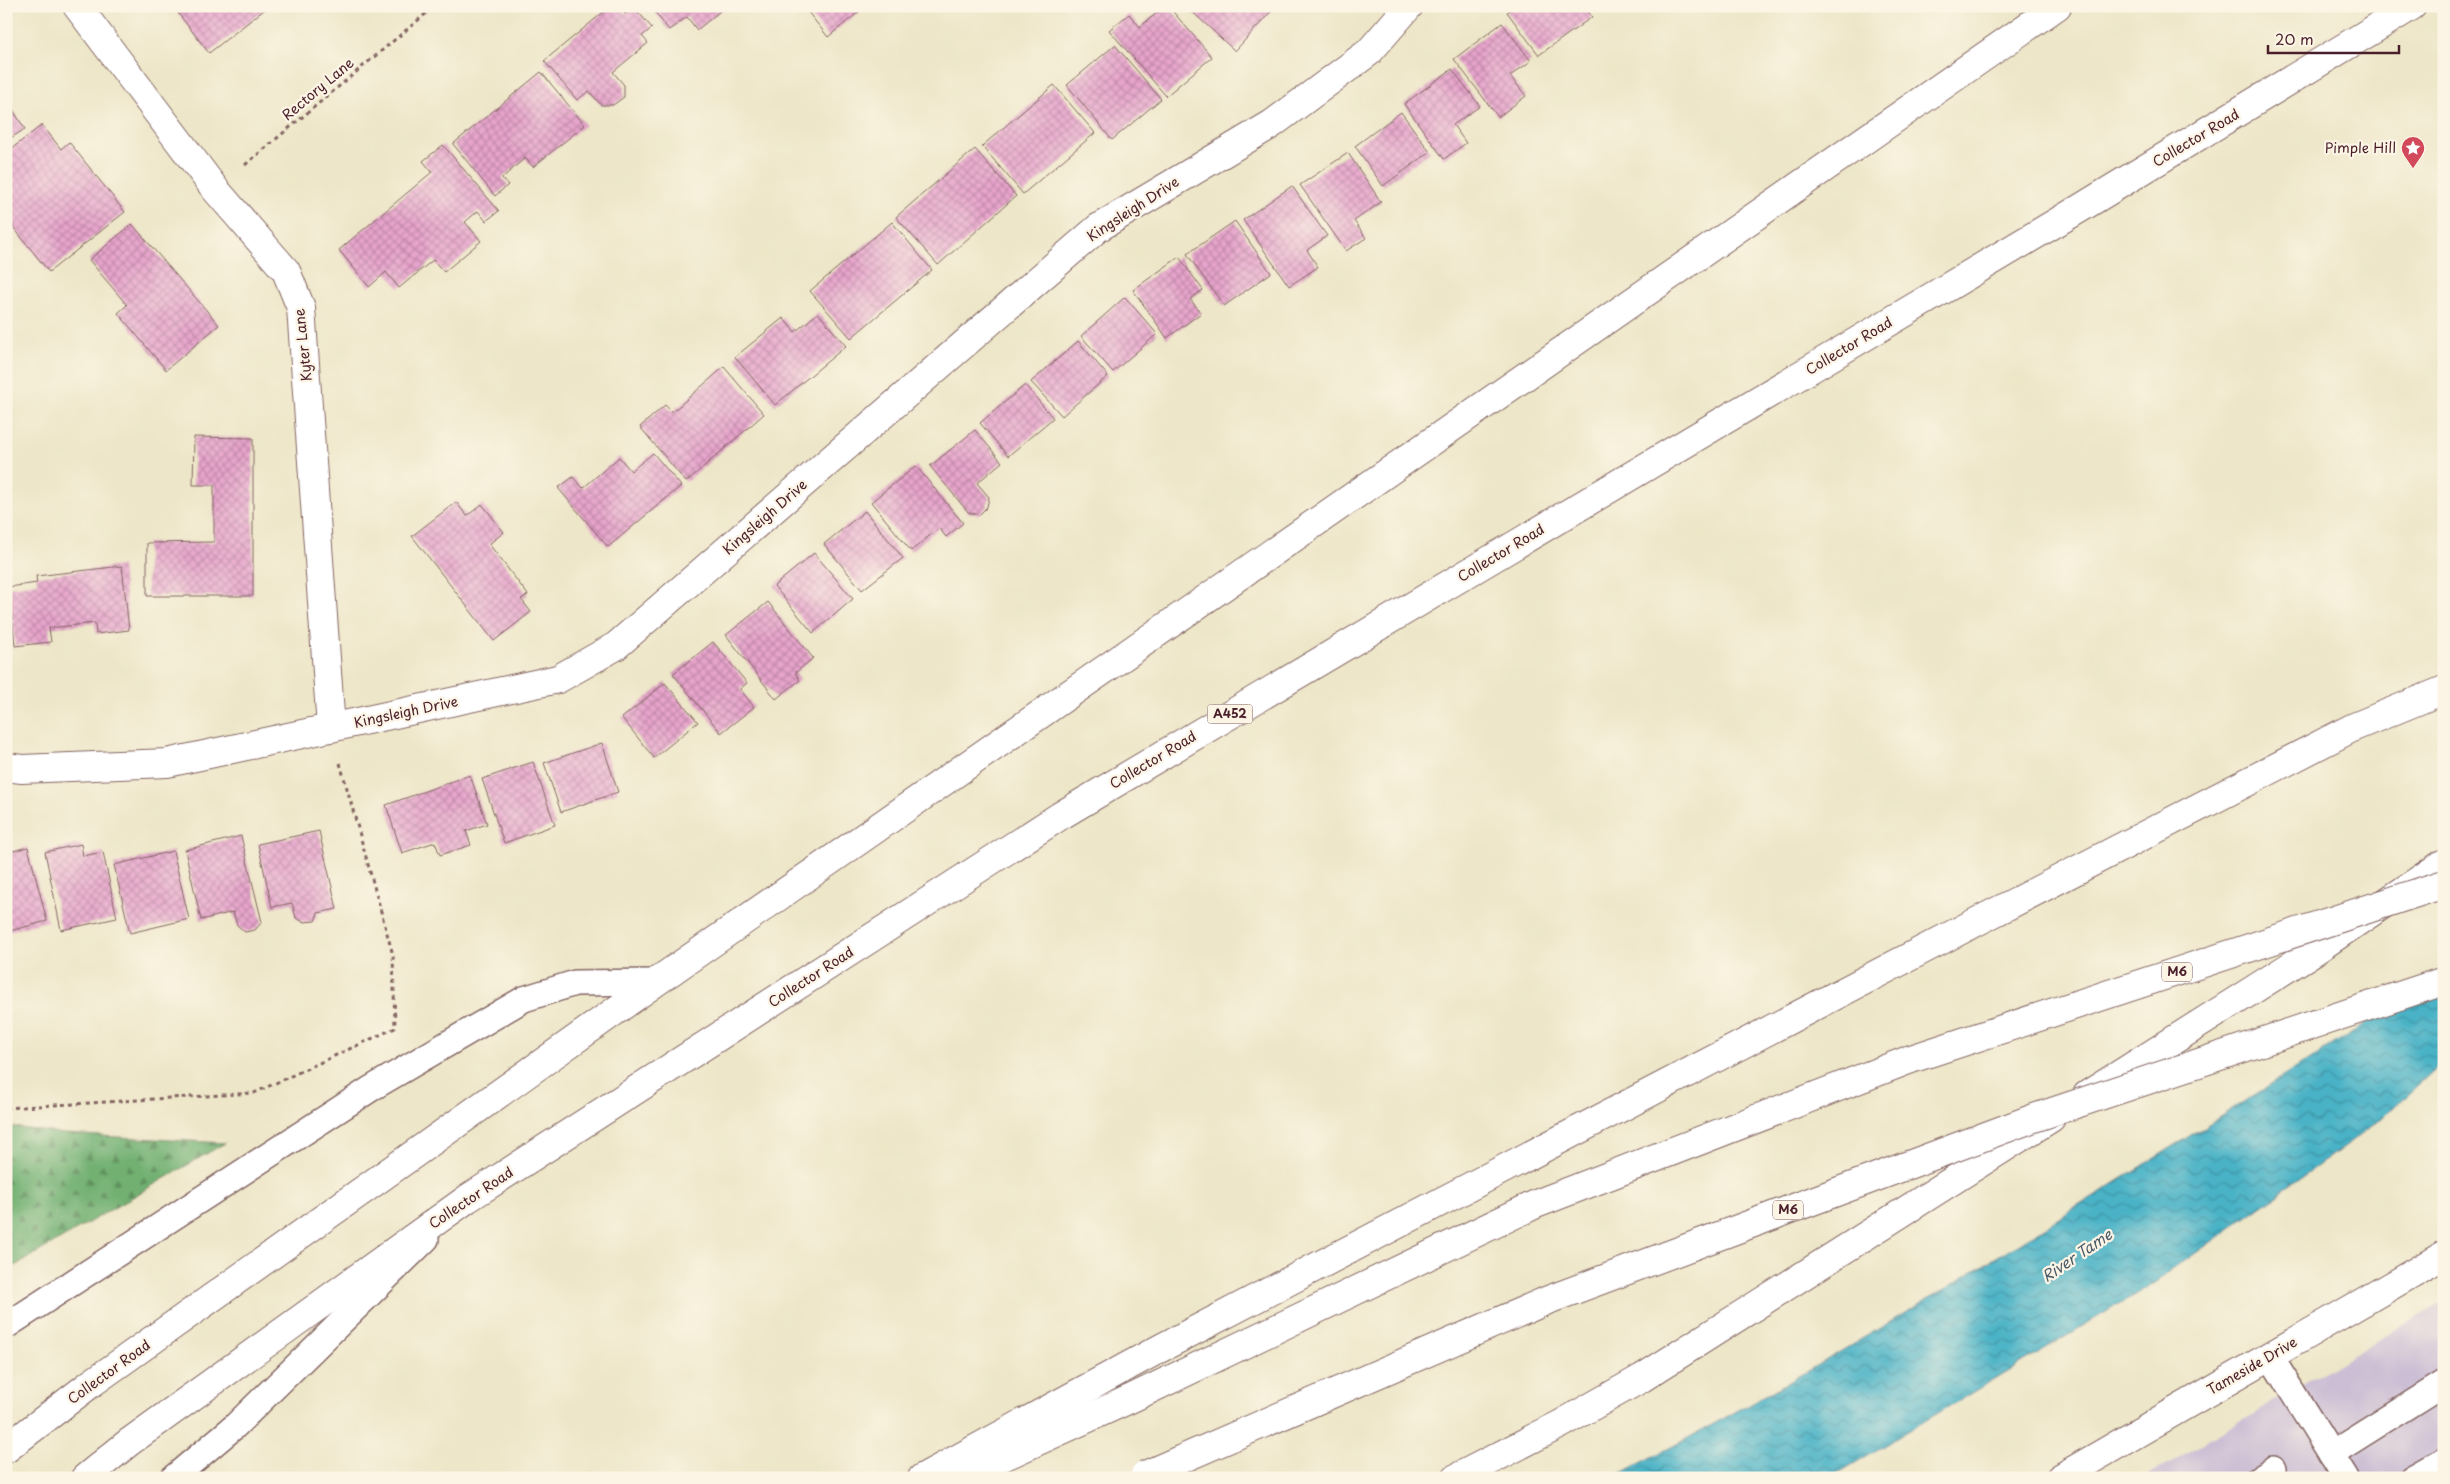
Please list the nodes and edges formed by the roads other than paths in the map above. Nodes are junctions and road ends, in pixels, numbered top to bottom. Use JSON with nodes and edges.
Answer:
{"nodes":[{"id":1,"x":77,"y":6,"type":"edge"},
{"id":2,"x":1409,"y":6,"type":"edge"},
{"id":3,"x":2056,"y":6,"type":"edge"},
{"id":4,"x":2412,"y":6,"type":"edge"},
{"id":5,"x":2444,"y":690,"type":"edge"},
{"id":6,"x":331,"y":728,"type":"junction"},
{"id":7,"x":6,"y":767,"type":"edge"},
{"id":8,"x":2444,"y":862,"type":"edge"},
{"id":9,"x":2444,"y":884,"type":"edge"},
{"id":10,"x":2444,"y":981,"type":"edge"},
{"id":11,"x":656,"y":982,"type":"junction"},
{"id":12,"x":467,"y":1199,"type":"junction"},
{"id":13,"x":2444,"y":1255,"type":"edge"},
{"id":14,"x":6,"y":1326,"type":"edge"},
{"id":15,"x":2270,"y":1356,"type":"junction"},
{"id":16,"x":2444,"y":1383,"type":"edge"},
{"id":17,"x":6,"y":1449,"type":"edge"},
{"id":18,"x":2331,"y":1454,"type":"junction"},
{"id":19,"x":2444,"y":1460,"type":"edge"},
{"id":20,"x":1142,"y":1476,"type":"edge"},
{"id":21,"x":85,"y":1478,"type":"edge"},
{"id":22,"x":173,"y":1478,"type":"edge"},
{"id":23,"x":922,"y":1478,"type":"edge"},
{"id":24,"x":957,"y":1478,"type":"edge"},
{"id":25,"x":1456,"y":1478,"type":"edge"},
{"id":26,"x":2060,"y":1478,"type":"edge"},
{"id":27,"x":2346,"y":1478,"type":"edge"},
{"id":28,"x":2412,"y":1478,"type":"edge"}],
"edges":[{"from":1,"to":6,"type":"main road","name":"Kyter Lane"},
{"from":2,"to":6,"type":"main road","name":"Kingsleigh Drive"},
{"from":3,"to":11,"type":"main road","name":"Collector Road"},
{"from":4,"to":12,"type":"main road","name":"Collector Road","number":"A452"},
{"from":5,"to":23,"type":"main road"},
{"from":6,"to":7,"type":"main road","name":"Kingsleigh Drive"},
{"from":8,"to":25,"type":"main road"},
{"from":9,"to":24,"type":"main road","number":"M6","bridge":true},
{"from":10,"to":20,"type":"main road","number":"M6","bridge":true},
{"from":11,"to":14,"type":"lane"},
{"from":11,"to":17,"type":"main road","name":"Collector Road"},
{"from":12,"to":21,"type":"main road","name":"Collector Road","number":"A452"},
{"from":12,"to":22,"type":"lane"},
{"from":13,"to":15,"type":"main road","name":"Tameside Drive"},
{"from":15,"to":18,"type":"lane"},
{"from":15,"to":26,"type":"main road","name":"Tameside Drive"},
{"from":16,"to":18,"type":"lane"},
{"from":18,"to":27,"type":"lane"},
{"from":19,"to":28,"type":"lane"}]}
